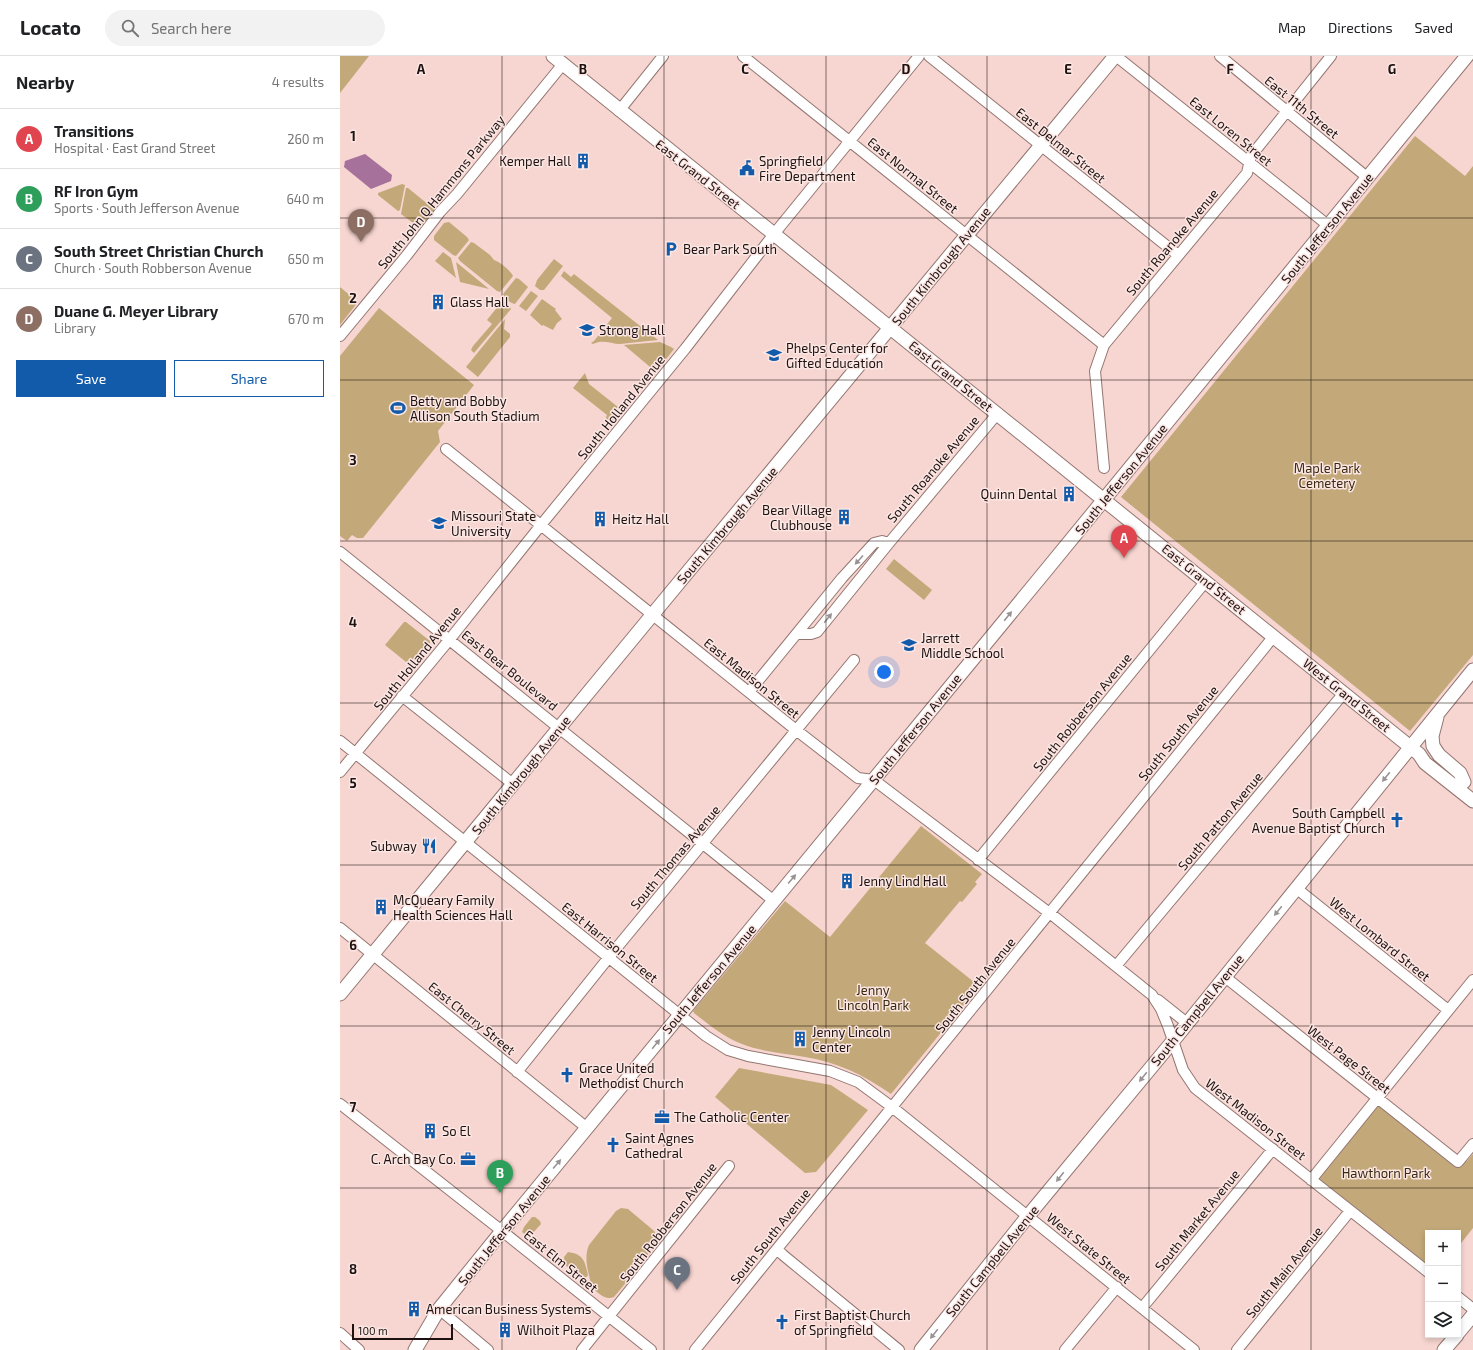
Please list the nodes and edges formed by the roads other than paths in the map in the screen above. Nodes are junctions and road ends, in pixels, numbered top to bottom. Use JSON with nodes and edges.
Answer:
{"nodes":[{"id":1,"x":553,"y":56,"type":"edge"},
{"id":2,"x":663,"y":56,"type":"edge"},
{"id":3,"x":743,"y":56,"type":"edge"},
{"id":4,"x":919,"y":56,"type":"edge"},
{"id":5,"x":928,"y":56,"type":"edge"},
{"id":6,"x":1115,"y":56,"type":"edge"},
{"id":7,"x":1220,"y":56,"type":"edge"},
{"id":8,"x":1332,"y":56,"type":"edge"},
{"id":9,"x":1467,"y":56,"type":"edge"},
{"id":10,"x":563,"y":64,"type":"junction"},
{"id":11,"x":1287,"y":110,"type":"junction"},
{"id":12,"x":619,"y":111,"type":"junction"},
{"id":13,"x":850,"y":141,"type":"junction"},
{"id":14,"x":1040,"y":145,"type":"junction"},
{"id":15,"x":1249,"y":162,"type":"junction"},
{"id":16,"x":1368,"y":178,"type":"junction"},
{"id":17,"x":1329,"y":226,"type":"junction"},
{"id":18,"x":774,"y":234,"type":"junction"},
{"id":19,"x":967,"y":234,"type":"junction"},
{"id":20,"x":1178,"y":255,"type":"junction"},
{"id":21,"x":891,"y":327,"type":"junction"},
{"id":22,"x":340,"y":336,"type":"edge"},
{"id":23,"x":1104,"y":345,"type":"junction"},
{"id":24,"x":998,"y":413,"type":"junction"},
{"id":25,"x":446,"y":449,"type":"dead end"},
{"id":26,"x":1104,"y":468,"type":"dead end"},
{"id":27,"x":1104,"y":499,"type":"junction"},
{"id":28,"x":541,"y":525,"type":"junction"},
{"id":29,"x":889,"y":543,"type":"junction"},
{"id":30,"x":340,"y":552,"type":"edge"},
{"id":31,"x":1206,"y":581,"type":"junction"},
{"id":32,"x":653,"y":614,"type":"junction"},
{"id":33,"x":797,"y":634,"type":"junction"},
{"id":34,"x":1274,"y":636,"type":"junction"},
{"id":35,"x":450,"y":639,"type":"junction"},
{"id":36,"x":854,"y":660,"type":"dead end"},
{"id":37,"x":1473,"y":670,"type":"edge"},
{"id":38,"x":749,"y":692,"type":"junction"},
{"id":39,"x":1344,"y":693,"type":"junction"},
{"id":40,"x":402,"y":696,"type":"junction"},
{"id":41,"x":1438,"y":713,"type":"junction"},
{"id":42,"x":559,"y":727,"type":"junction"},
{"id":43,"x":796,"y":730,"type":"junction"},
{"id":44,"x":340,"y":741,"type":"edge"},
{"id":45,"x":1415,"y":750,"type":"junction"},
{"id":46,"x":355,"y":753,"type":"junction"},
{"id":47,"x":340,"y":772,"type":"edge"},
{"id":48,"x":874,"y":780,"type":"junction"},
{"id":49,"x":513,"y":784,"type":"junction"},
{"id":50,"x":1468,"y":786,"type":"edge"},
{"id":51,"x":1473,"y":801,"type":"edge"},
{"id":52,"x":466,"y":841,"type":"junction"},
{"id":53,"x":703,"y":843,"type":"junction"},
{"id":54,"x":978,"y":860,"type":"junction"},
{"id":55,"x":1296,"y":888,"type":"junction"},
{"id":56,"x":774,"y":901,"type":"junction"},
{"id":57,"x":1048,"y":914,"type":"junction"},
{"id":58,"x":340,"y":928,"type":"edge"},
{"id":59,"x":373,"y":955,"type":"junction"},
{"id":60,"x":609,"y":957,"type":"junction"},
{"id":61,"x":1116,"y":966,"type":"junction"},
{"id":62,"x":1224,"y":977,"type":"junction"},
{"id":63,"x":1473,"y":980,"type":"edge"},
{"id":64,"x":340,"y":994,"type":"edge"},
{"id":65,"x":1152,"y":995,"type":"junction"},
{"id":66,"x":1448,"y":1010,"type":"junction"},
{"id":67,"x":680,"y":1015,"type":"junction"},
{"id":68,"x":1187,"y":1023,"type":"junction"},
{"id":69,"x":1172,"y":1041,"type":"junction"},
{"id":70,"x":517,"y":1072,"type":"junction"},
{"id":71,"x":1378,"y":1098,"type":"junction"},
{"id":72,"x":340,"y":1104,"type":"edge"},
{"id":73,"x":892,"y":1107,"type":"junction"},
{"id":74,"x":587,"y":1128,"type":"junction"},
{"id":75,"x":1473,"y":1144,"type":"edge"},
{"id":76,"x":1273,"y":1149,"type":"junction"},
{"id":77,"x":729,"y":1166,"type":"dead end"},
{"id":78,"x":1311,"y":1180,"type":"junction"},
{"id":79,"x":1350,"y":1211,"type":"junction"},
{"id":80,"x":1028,"y":1216,"type":"junction"},
{"id":81,"x":502,"y":1231,"type":"junction"},
{"id":82,"x":777,"y":1249,"type":"junction"},
{"id":83,"x":1425,"y":1270,"type":"edge"},
{"id":84,"x":1117,"y":1287,"type":"junction"},
{"id":85,"x":1461,"y":1299,"type":"edge"},
{"id":86,"x":1142,"y":1308,"type":"junction"},
{"id":87,"x":439,"y":1309,"type":"junction"},
{"id":88,"x":1473,"y":1309,"type":"edge"},
{"id":89,"x":1473,"y":1315,"type":"edge"},
{"id":90,"x":609,"y":1316,"type":"junction"},
{"id":91,"x":1461,"y":1329,"type":"edge"},
{"id":92,"x":340,"y":1333,"type":"edge"},
{"id":93,"x":1454,"y":1338,"type":"edge"},
{"id":94,"x":359,"y":1350,"type":"edge"},
{"id":95,"x":415,"y":1350,"type":"edge"},
{"id":96,"x":488,"y":1350,"type":"edge"},
{"id":97,"x":582,"y":1350,"type":"edge"},
{"id":98,"x":651,"y":1350,"type":"edge"},
{"id":99,"x":695,"y":1350,"type":"edge"},
{"id":100,"x":899,"y":1350,"type":"edge"},
{"id":101,"x":921,"y":1350,"type":"edge"},
{"id":102,"x":1066,"y":1350,"type":"edge"},
{"id":103,"x":1194,"y":1350,"type":"edge"},
{"id":104,"x":1237,"y":1350,"type":"edge"},
{"id":105,"x":1444,"y":1350,"type":"edge"}],
"edges":[{"from":1,"to":10,"type":"main road","name":"East Grand Street"},
{"from":2,"to":12,"type":"street"},
{"from":3,"to":13,"type":"street","name":"East Normal Street"},
{"from":4,"to":13,"type":"street","name":"South Holland Avenue"},
{"from":5,"to":14,"type":"street","name":"East Delmar Street"},
{"from":6,"to":14,"type":"main road","name":"South Kimbrough Avenue"},
{"from":6,"to":15,"type":"street","name":"East Loren Street"},
{"from":7,"to":11,"type":"street","name":"East 11th Street"},
{"from":8,"to":11,"type":"street","name":"South Roanoke Avenue"},
{"from":9,"to":16,"type":"main road","name":"South Jefferson Avenue"},
{"from":10,"to":12,"type":"main road","name":"East Grand Street"},
{"from":10,"to":22,"type":"street","name":"South John Q Hammons Parkway"},
{"from":11,"to":15,"type":"street","name":"South Roanoke Avenue"},
{"from":11,"to":16,"type":"street","name":"East 11th Street"},
{"from":12,"to":18,"type":"main road","name":"East Grand Street"},
{"from":13,"to":18,"type":"street","name":"South Holland Avenue"},
{"from":13,"to":19,"type":"street","name":"East Normal Street"},
{"from":14,"to":19,"type":"main road","name":"South Kimbrough Avenue"},
{"from":14,"to":20,"type":"street","name":"East Delmar Street"},
{"from":15,"to":17,"type":"street","name":"East Loren Street"},
{"from":15,"to":20,"type":"street","name":"South Roanoke Avenue"},
{"from":16,"to":17,"type":"main road","name":"South Jefferson Avenue"},
{"from":17,"to":27,"type":"main road","name":"South Jefferson Avenue"},
{"from":18,"to":21,"type":"main road","name":"East Grand Street"},
{"from":18,"to":28,"type":"street","name":"South Holland Avenue"},
{"from":19,"to":21,"type":"main road","name":"South Kimbrough Avenue"},
{"from":19,"to":23,"type":"street","name":"East Normal Street"},
{"from":20,"to":23,"type":"street","name":"South Roanoke Avenue"},
{"from":21,"to":24,"type":"main road","name":"East Grand Street"},
{"from":21,"to":32,"type":"main road","name":"South Kimbrough Avenue"},
{"from":23,"to":26,"type":"street","name":"South Roanoke Avenue"},
{"from":24,"to":27,"type":"main road","name":"East Grand Street"},
{"from":24,"to":29,"type":"street","name":"South Roanoke Avenue"},
{"from":25,"to":28,"type":"street","name":"East Madison Street"},
{"from":27,"to":31,"type":"main road","name":"East Grand Street"},
{"from":48,"to":27,"type":"main road","name":"South Jefferson Avenue","one_way":true},
{"from":28,"to":32,"type":"street","name":"East Madison Street"},
{"from":28,"to":35,"type":"street","name":"South Holland Avenue"},
{"from":29,"to":33,"type":"street","name":"South Roanoke Avenue","one_way":true},
{"from":33,"to":29,"type":"street","name":"South Roanoke Avenue","one_way":true},
{"from":30,"to":35,"type":"street","name":"East Bear Boulevard"},
{"from":31,"to":34,"type":"main road","name":"East Grand Street"},
{"from":31,"to":54,"type":"street","name":"South Robberson Avenue"},
{"from":32,"to":38,"type":"street","name":"East Madison Street"},
{"from":32,"to":42,"type":"main road","name":"South Kimbrough Avenue"},
{"from":33,"to":38,"type":"street","name":"South Roanoke Avenue"},
{"from":34,"to":39,"type":"main road","name":"West Grand Street"},
{"from":34,"to":57,"type":"street","name":"South South Avenue"},
{"from":35,"to":40,"type":"street","name":"South Holland Avenue"},
{"from":35,"to":42,"type":"street","name":"East Bear Boulevard"},
{"from":36,"to":43,"type":"street","name":"South Thomas Avenue"},
{"from":37,"to":41,"type":"main road","name":"South Campbell Avenue"},
{"from":38,"to":43,"type":"street","name":"East Madison Street"},
{"from":39,"to":45,"type":"main road","name":"West Grand Street"},
{"from":39,"to":61,"type":"street","name":"South Patton Avenue"},
{"from":40,"to":46,"type":"street","name":"South Holland Avenue"},
{"from":40,"to":49,"type":"street"},
{"from":41,"to":45,"type":"main road","name":"South Campbell Avenue"},
{"from":41,"to":50,"type":"main road"},
{"from":42,"to":49,"type":"main road","name":"South Kimbrough Avenue"},
{"from":42,"to":53,"type":"street","name":"East Bear Boulevard"},
{"from":43,"to":48,"type":"street","name":"East Madison Street"},
{"from":43,"to":53,"type":"street","name":"South Thomas Avenue"},
{"from":44,"to":46,"type":"street","name":"East Harrison Street"},
{"from":45,"to":50,"type":"main road","name":"West Grand Street"},
{"from":45,"to":51,"type":"main road","name":"West Grand Street"},
{"from":45,"to":55,"type":"main road","name":"South Campbell Avenue","one_way":true},
{"from":46,"to":47,"type":"street","name":"South Holland Avenue"},
{"from":46,"to":52,"type":"street","name":"East Harrison Street"},
{"from":48,"to":54,"type":"street","name":"East Madison Street"},
{"from":56,"to":48,"type":"main road","name":"South Jefferson Avenue","one_way":true},
{"from":49,"to":52,"type":"main road","name":"South Kimbrough Avenue"},
{"from":52,"to":59,"type":"main road","name":"South Kimbrough Avenue"},
{"from":52,"to":60,"type":"street","name":"East Harrison Street"},
{"from":53,"to":56,"type":"street","name":"East Bear Boulevard"},
{"from":53,"to":60,"type":"street","name":"South Thomas Avenue"},
{"from":54,"to":57,"type":"street","name":"East Madison Street"},
{"from":55,"to":62,"type":"main road","name":"South Campbell Avenue","one_way":true},
{"from":55,"to":66,"type":"street","name":"West Lombard Street"},
{"from":56,"to":67,"type":"main road","name":"South Jefferson Avenue"},
{"from":57,"to":61,"type":"street","name":"West Madison Street"},
{"from":57,"to":73,"type":"street","name":"South South Avenue"},
{"from":58,"to":59,"type":"street","name":"East Cherry Street"},
{"from":59,"to":64,"type":"main road","name":"South Kimbrough Avenue"},
{"from":59,"to":70,"type":"street","name":"East Cherry Street"},
{"from":60,"to":67,"type":"street","name":"East Harrison Street"},
{"from":60,"to":70,"type":"street","name":"South Thomas Avenue"},
{"from":61,"to":65,"type":"street","name":"West Madison Street"},
{"from":62,"to":68,"type":"main road","name":"South Campbell Avenue"},
{"from":62,"to":71,"type":"street","name":"West Page Street"},
{"from":63,"to":66,"type":"street"},
{"from":65,"to":68,"type":"street"},
{"from":65,"to":69,"type":"street","name":"West Madison Street"},
{"from":66,"to":71,"type":"street"},
{"from":67,"to":73,"type":"street","name":"East Harrison Street"},
{"from":74,"to":67,"type":"main road","name":"South Jefferson Avenue","one_way":true},
{"from":68,"to":69,"type":"main road","name":"South Campbell Avenue"},
{"from":69,"to":76,"type":"street","name":"West Madison Street"},
{"from":69,"to":80,"type":"main road","name":"South Campbell Avenue","one_way":true},
{"from":70,"to":74,"type":"street","name":"East Cherry Street"},
{"from":71,"to":75,"type":"street","name":"West Page Street"},
{"from":71,"to":78,"type":"street"},
{"from":72,"to":81,"type":"street","name":"East Elm Street"},
{"from":73,"to":80,"type":"street","name":"West State Street"},
{"from":73,"to":82,"type":"street","name":"South South Avenue"},
{"from":81,"to":74,"type":"main road","name":"South Jefferson Avenue","one_way":true},
{"from":76,"to":78,"type":"street","name":"West Madison Street"},
{"from":76,"to":86,"type":"street","name":"South Market Avenue"},
{"from":77,"to":90,"type":"street","name":"South Robberson Avenue"},
{"from":78,"to":79,"type":"street","name":"West Madison Street"},
{"from":79,"to":83,"type":"street","name":"West Madison Street"},
{"from":79,"to":104,"type":"street","name":"South Main Avenue"},
{"from":80,"to":84,"type":"street","name":"West State Street"},
{"from":80,"to":101,"type":"main road","name":"South Campbell Avenue","one_way":true},
{"from":81,"to":87,"type":"main road","name":"South Jefferson Avenue"},
{"from":81,"to":90,"type":"street","name":"East Elm Street"},
{"from":82,"to":99,"type":"street","name":"South South Avenue"},
{"from":82,"to":100,"type":"street"},
{"from":84,"to":86,"type":"street","name":"West State Street"},
{"from":84,"to":102,"type":"street"},
{"from":85,"to":88,"type":"street"},
{"from":86,"to":103,"type":"street","name":"West State Street"},
{"from":87,"to":95,"type":"main road","name":"South Jefferson Avenue"},
{"from":87,"to":96,"type":"street"},
{"from":89,"to":91,"type":"main road"},
{"from":90,"to":97,"type":"street","name":"South Robberson Avenue"},
{"from":90,"to":98,"type":"street","name":"East Elm Street"},
{"from":92,"to":94,"type":"street"},
{"from":93,"to":105,"type":"main road"}]}
